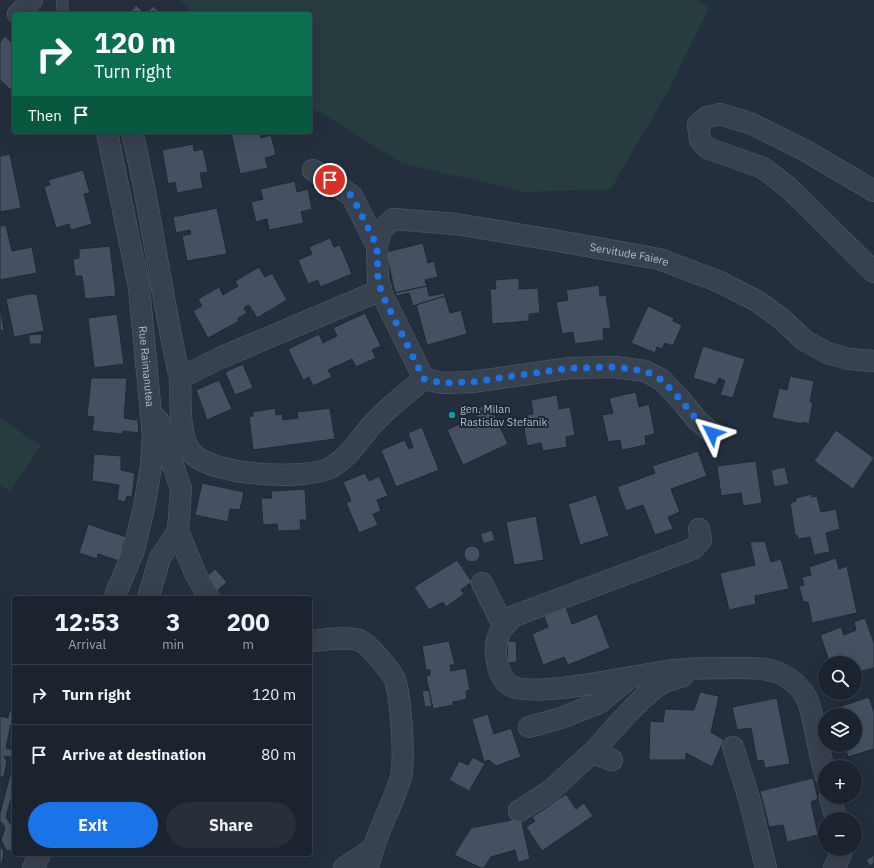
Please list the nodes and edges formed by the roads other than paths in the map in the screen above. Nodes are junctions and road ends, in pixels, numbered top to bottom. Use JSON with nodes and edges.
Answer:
{"nodes":[{"id":1,"x":32,"y":0,"type":"edge"},
{"id":2,"x":62,"y":0,"type":"edge"},
{"id":3,"x":0,"y":10,"type":"edge"},
{"id":4,"x":14,"y":12,"type":"edge"},
{"id":5,"x":20,"y":12,"type":"edge"},
{"id":6,"x":63,"y":12,"type":"edge"},
{"id":7,"x":107,"y":134,"type":"edge"},
{"id":8,"x":133,"y":134,"type":"edge"},
{"id":9,"x":313,"y":170,"type":"dead end"},
{"id":10,"x":874,"y":190,"type":"edge"},
{"id":11,"x":377,"y":246,"type":"junction"},
{"id":12,"x":874,"y":272,"type":"edge"},
{"id":13,"x":381,"y":290,"type":"junction"},
{"id":14,"x":874,"y":361,"type":"edge"},
{"id":15,"x":180,"y":378,"type":"junction"},
{"id":16,"x":424,"y":379,"type":"junction"},
{"id":17,"x":151,"y":409,"type":"junction"},
{"id":18,"x":712,"y":433,"type":"dead end"},
{"id":19,"x":699,"y":529,"type":"dead end"},
{"id":20,"x":178,"y":531,"type":"junction"},
{"id":21,"x":482,"y":583,"type":"dead end"},
{"id":22,"x":115,"y":596,"type":"edge"},
{"id":23,"x":149,"y":596,"type":"edge"},
{"id":24,"x":208,"y":596,"type":"edge"},
{"id":25,"x":503,"y":625,"type":"junction"},
{"id":26,"x":312,"y":641,"type":"edge"},
{"id":27,"x":706,"y":669,"type":"junction"},
{"id":28,"x":632,"y":676,"type":"junction"},
{"id":29,"x":529,"y":727,"type":"dead end"},
{"id":30,"x":733,"y":747,"type":"dead end"},
{"id":31,"x":822,"y":760,"type":"edge"},
{"id":32,"x":519,"y":811,"type":"dead end"},
{"id":33,"x":39,"y":856,"type":"edge"},
{"id":34,"x":840,"y":856,"type":"edge"},
{"id":35,"x":370,"y":859,"type":"edge"},
{"id":36,"x":33,"y":868,"type":"edge"},
{"id":37,"x":344,"y":868,"type":"edge"},
{"id":38,"x":766,"y":868,"type":"edge"},
{"id":39,"x":834,"y":868,"type":"edge"}],
"edges":[{"from":1,"to":5,"type":"street"},
{"from":2,"to":6,"type":"lane"},
{"from":3,"to":4,"type":"street"},
{"from":7,"to":17,"type":"street","name":"Rue Raimanutea"},
{"from":8,"to":15,"type":"street"},
{"from":9,"to":11,"type":"street"},
{"from":10,"to":12,"type":"street"},
{"from":11,"to":13,"type":"street"},
{"from":11,"to":14,"type":"street","name":"Servitude Faiere"},
{"from":13,"to":15,"type":"street"},
{"from":13,"to":16,"type":"street"},
{"from":15,"to":16,"type":"street"},
{"from":16,"to":18,"type":"street"},
{"from":17,"to":20,"type":"street"},
{"from":17,"to":22,"type":"street","name":"Rue Raimanutea"},
{"from":19,"to":25,"type":"street"},
{"from":20,"to":23,"type":"street"},
{"from":20,"to":24,"type":"street"},
{"from":21,"to":25,"type":"street"},
{"from":25,"to":28,"type":"street"},
{"from":26,"to":35,"type":"street"},
{"from":27,"to":28,"type":"street"},
{"from":27,"to":31,"type":"street"},
{"from":27,"to":32,"type":"street"},
{"from":28,"to":29,"type":"street"},
{"from":30,"to":38,"type":"street"},
{"from":33,"to":36,"type":"street"},
{"from":34,"to":39,"type":"street"},
{"from":35,"to":37,"type":"street"}]}
